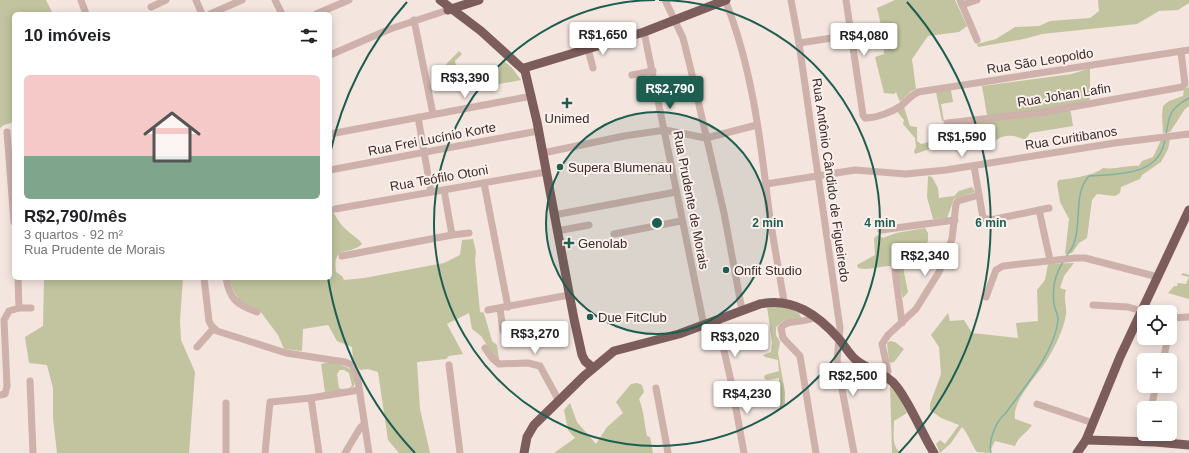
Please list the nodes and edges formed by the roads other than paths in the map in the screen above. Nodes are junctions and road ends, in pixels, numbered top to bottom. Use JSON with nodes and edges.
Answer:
{"nodes":[{"id":1,"x":81,"y":0,"type":"edge"},
{"id":2,"x":166,"y":0,"type":"edge"},
{"id":3,"x":196,"y":0,"type":"edge"},
{"id":4,"x":242,"y":0,"type":"edge"},
{"id":5,"x":275,"y":0,"type":"edge"},
{"id":6,"x":349,"y":0,"type":"edge"},
{"id":7,"x":435,"y":0,"type":"edge"},
{"id":8,"x":440,"y":0,"type":"edge"},
{"id":9,"x":479,"y":0,"type":"edge"},
{"id":10,"x":665,"y":0,"type":"edge"},
{"id":11,"x":791,"y":0,"type":"edge"},
{"id":12,"x":846,"y":0,"type":"edge"},
{"id":13,"x":977,"y":0,"type":"edge"},
{"id":14,"x":721,"y":1,"type":"edge"},
{"id":15,"x":961,"y":3,"type":"edge"},
{"id":16,"x":151,"y":7,"type":"dead end"},
{"id":17,"x":450,"y":10,"type":"junction"},
{"id":18,"x":85,"y":12,"type":"edge"},
{"id":19,"x":201,"y":12,"type":"edge"},
{"id":20,"x":215,"y":12,"type":"edge"},
{"id":21,"x":281,"y":12,"type":"edge"},
{"id":22,"x":321,"y":12,"type":"edge"},
{"id":23,"x":414,"y":20,"type":"junction"},
{"id":24,"x":674,"y":21,"type":"junction"},
{"id":25,"x":644,"y":32,"type":"junction"},
{"id":26,"x":882,"y":35,"type":"dead end"},
{"id":27,"x":852,"y":38,"type":"junction"},
{"id":28,"x":977,"y":40,"type":"dead end"},
{"id":29,"x":799,"y":43,"type":"junction"},
{"id":30,"x":588,"y":49,"type":"junction"},
{"id":31,"x":1189,"y":50,"type":"edge"},
{"id":32,"x":1181,"y":52,"type":"junction"},
{"id":33,"x":332,"y":54,"type":"edge"},
{"id":34,"x":524,"y":68,"type":"junction"},
{"id":35,"x":593,"y":68,"type":"dead end"},
{"id":36,"x":652,"y":71,"type":"junction"},
{"id":37,"x":632,"y":75,"type":"dead end"},
{"id":38,"x":532,"y":96,"type":"junction"},
{"id":39,"x":433,"y":114,"type":"junction"},
{"id":40,"x":418,"y":117,"type":"junction"},
{"id":41,"x":948,"y":123,"type":"dead end"},
{"id":42,"x":757,"y":124,"type":"junction"},
{"id":43,"x":665,"y":130,"type":"junction"},
{"id":44,"x":538,"y":131,"type":"junction"},
{"id":45,"x":7,"y":132,"type":"dead end"},
{"id":46,"x":332,"y":134,"type":"edge"},
{"id":47,"x":1189,"y":134,"type":"edge"},
{"id":48,"x":706,"y":138,"type":"junction"},
{"id":49,"x":424,"y":152,"type":"junction"},
{"id":50,"x":543,"y":153,"type":"junction"},
{"id":51,"x":974,"y":166,"type":"junction"},
{"id":52,"x":332,"y":170,"type":"edge"},
{"id":53,"x":546,"y":172,"type":"junction"},
{"id":54,"x":819,"y":176,"type":"junction"},
{"id":55,"x":484,"y":183,"type":"junction"},
{"id":56,"x":766,"y":184,"type":"junction"},
{"id":57,"x":444,"y":190,"type":"junction"},
{"id":58,"x":431,"y":192,"type":"junction"},
{"id":59,"x":676,"y":192,"type":"junction"},
{"id":60,"x":12,"y":196,"type":"edge"},
{"id":61,"x":980,"y":196,"type":"junction"},
{"id":62,"x":1049,"y":208,"type":"dead end"},
{"id":63,"x":335,"y":209,"type":"dead end"},
{"id":64,"x":1039,"y":210,"type":"junction"},
{"id":65,"x":1189,"y":210,"type":"edge"},
{"id":66,"x":554,"y":215,"type":"junction"},
{"id":67,"x":955,"y":220,"type":"junction"},
{"id":68,"x":681,"y":221,"type":"junction"},
{"id":69,"x":589,"y":225,"type":"dead end"},
{"id":70,"x":881,"y":230,"type":"dead end"},
{"id":71,"x":557,"y":231,"type":"junction"},
{"id":72,"x":469,"y":233,"type":"dead end"},
{"id":73,"x":614,"y":234,"type":"dead end"},
{"id":74,"x":452,"y":235,"type":"junction"},
{"id":75,"x":342,"y":256,"type":"dead end"},
{"id":76,"x":1050,"y":260,"type":"junction"},
{"id":77,"x":895,"y":271,"type":"dead end"},
{"id":78,"x":1158,"y":276,"type":"junction"},
{"id":79,"x":18,"y":280,"type":"edge"},
{"id":80,"x":204,"y":280,"type":"edge"},
{"id":81,"x":226,"y":280,"type":"edge"},
{"id":82,"x":569,"y":295,"type":"junction"},
{"id":83,"x":986,"y":297,"type":"dead end"},
{"id":84,"x":784,"y":302,"type":"junction"},
{"id":85,"x":1093,"y":305,"type":"dead end"},
{"id":86,"x":1146,"y":305,"type":"edge"},
{"id":87,"x":508,"y":307,"type":"junction"},
{"id":88,"x":19,"y":308,"type":"junction"},
{"id":89,"x":31,"y":308,"type":"dead end"},
{"id":90,"x":500,"y":308,"type":"junction"},
{"id":91,"x":488,"y":310,"type":"dead end"},
{"id":92,"x":742,"y":310,"type":"junction"},
{"id":93,"x":257,"y":312,"type":"dead end"},
{"id":94,"x":1137,"y":314,"type":"edge"},
{"id":95,"x":815,"y":317,"type":"junction"},
{"id":96,"x":1189,"y":317,"type":"edge"},
{"id":97,"x":1177,"y":318,"type":"edge"},
{"id":98,"x":574,"y":319,"type":"junction"},
{"id":99,"x":717,"y":320,"type":"junction"},
{"id":100,"x":902,"y":323,"type":"junction"},
{"id":101,"x":704,"y":326,"type":"junction"},
{"id":102,"x":1137,"y":326,"type":"edge"},
{"id":103,"x":214,"y":329,"type":"junction"},
{"id":104,"x":503,"y":331,"type":"dead end"},
{"id":105,"x":840,"y":340,"type":"junction"},
{"id":106,"x":198,"y":347,"type":"dead end"},
{"id":107,"x":486,"y":348,"type":"dead end"},
{"id":108,"x":449,"y":365,"type":"dead end"},
{"id":109,"x":593,"y":368,"type":"junction"},
{"id":110,"x":584,"y":376,"type":"junction"},
{"id":111,"x":886,"y":377,"type":"junction"},
{"id":112,"x":30,"y":381,"type":"dead end"},
{"id":113,"x":656,"y":388,"type":"dead end"},
{"id":114,"x":359,"y":390,"type":"junction"},
{"id":115,"x":0,"y":396,"type":"edge"},
{"id":116,"x":311,"y":398,"type":"junction"},
{"id":117,"x":559,"y":401,"type":"junction"},
{"id":118,"x":226,"y":403,"type":"dead end"},
{"id":119,"x":1037,"y":404,"type":"dead end"},
{"id":120,"x":1093,"y":423,"type":"junction"},
{"id":121,"x":364,"y":424,"type":"junction"},
{"id":122,"x":1137,"y":438,"type":"edge"},
{"id":123,"x":1086,"y":440,"type":"junction"},
{"id":124,"x":1163,"y":441,"type":"edge"},
{"id":125,"x":1189,"y":445,"type":"edge"},
{"id":126,"x":33,"y":453,"type":"edge"},
{"id":127,"x":226,"y":453,"type":"edge"},
{"id":128,"x":265,"y":453,"type":"edge"},
{"id":129,"x":319,"y":453,"type":"edge"},
{"id":130,"x":346,"y":453,"type":"edge"},
{"id":131,"x":369,"y":453,"type":"edge"},
{"id":132,"x":460,"y":453,"type":"edge"},
{"id":133,"x":524,"y":453,"type":"edge"},
{"id":134,"x":668,"y":453,"type":"edge"},
{"id":135,"x":744,"y":453,"type":"edge"},
{"id":136,"x":816,"y":453,"type":"edge"},
{"id":137,"x":854,"y":453,"type":"edge"},
{"id":138,"x":934,"y":453,"type":"edge"},
{"id":139,"x":1077,"y":453,"type":"edge"}],
"edges":[{"from":1,"to":18,"type":"street"},
{"from":2,"to":16,"type":"street"},
{"from":3,"to":19,"type":"street"},
{"from":4,"to":20,"type":"street"},
{"from":5,"to":21,"type":"street"},
{"from":6,"to":22,"type":"street"},
{"from":7,"to":17,"type":"main road"},
{"from":8,"to":17,"type":"main road"},
{"from":9,"to":17,"type":"main road"},
{"from":10,"to":24,"type":"street"},
{"from":11,"to":29,"type":"street","name":"Rua Antônio Cândido de Figueiredo"},
{"from":12,"to":27,"type":"street"},
{"from":13,"to":15,"type":"street"},
{"from":14,"to":24,"type":"main road"},
{"from":14,"to":42,"type":"street"},
{"from":15,"to":28,"type":"street"},
{"from":17,"to":23,"type":"street"},
{"from":17,"to":34,"type":"main road"},
{"from":23,"to":33,"type":"street"},
{"from":23,"to":39,"type":"street"},
{"from":24,"to":25,"type":"main road"},
{"from":24,"to":48,"type":"street"},
{"from":25,"to":30,"type":"main road"},
{"from":25,"to":36,"type":"street","name":"Rua Prudente de Morais"},
{"from":26,"to":27,"type":"street"},
{"from":27,"to":29,"type":"street"},
{"from":27,"to":32,"type":"street","name":"Rua São Leopoldo"},
{"from":29,"to":54,"type":"street","name":"Rua Antônio Cândido de Figueiredo"},
{"from":30,"to":34,"type":"main road"},
{"from":30,"to":35,"type":"street"},
{"from":31,"to":32,"type":"street","name":"Rua São Leopoldo"},
{"from":32,"to":41,"type":"street","name":"Rua Johan Lafin"},
{"from":34,"to":38,"type":"main road"},
{"from":36,"to":37,"type":"street"},
{"from":36,"to":43,"type":"street","name":"Rua Prudente de Morais"},
{"from":38,"to":39,"type":"street"},
{"from":38,"to":44,"type":"main road"},
{"from":39,"to":40,"type":"street"},
{"from":40,"to":46,"type":"street"},
{"from":40,"to":49,"type":"street"},
{"from":42,"to":48,"type":"street"},
{"from":42,"to":56,"type":"street"},
{"from":43,"to":48,"type":"street"},
{"from":43,"to":50,"type":"street"},
{"from":43,"to":59,"type":"street","name":"Rua Prudente de Morais"},
{"from":44,"to":49,"type":"street","name":"Rua Frei Lucínio Korte"},
{"from":44,"to":50,"type":"main road"},
{"from":45,"to":60,"type":"street"},
{"from":47,"to":51,"type":"street","name":"Rua Curitibanos"},
{"from":48,"to":92,"type":"street"},
{"from":49,"to":52,"type":"street","name":"Rua Frei Lucínio Korte"},
{"from":49,"to":58,"type":"street"},
{"from":50,"to":53,"type":"main road"},
{"from":51,"to":54,"type":"street","name":"Rua Curitibanos"},
{"from":51,"to":61,"type":"street"},
{"from":53,"to":55,"type":"street","name":"Rua Teófilo Otoni"},
{"from":53,"to":66,"type":"main road"},
{"from":54,"to":56,"type":"street","name":"Rua Curitibanos"},
{"from":54,"to":105,"type":"street","name":"Rua Antônio Cândido de Figueiredo"},
{"from":55,"to":57,"type":"street","name":"Rua Teófilo Otoni"},
{"from":55,"to":87,"type":"street"},
{"from":56,"to":84,"type":"street"},
{"from":57,"to":58,"type":"street","name":"Rua Teófilo Otoni"},
{"from":57,"to":74,"type":"street"},
{"from":58,"to":63,"type":"street","name":"Rua Teófilo Otoni"},
{"from":59,"to":66,"type":"street"},
{"from":59,"to":68,"type":"street","name":"Rua Prudente de Morais"},
{"from":61,"to":64,"type":"street"},
{"from":61,"to":67,"type":"street"},
{"from":62,"to":64,"type":"street"},
{"from":64,"to":76,"type":"street"},
{"from":65,"to":78,"type":"main road"},
{"from":66,"to":71,"type":"main road"},
{"from":67,"to":70,"type":"street"},
{"from":67,"to":100,"type":"street"},
{"from":68,"to":73,"type":"street"},
{"from":68,"to":101,"type":"street","name":"Rua Prudente de Morais"},
{"from":69,"to":71,"type":"street"},
{"from":71,"to":82,"type":"main road"},
{"from":72,"to":74,"type":"street"},
{"from":74,"to":75,"type":"street"},
{"from":76,"to":78,"type":"street"},
{"from":76,"to":83,"type":"street"},
{"from":77,"to":100,"type":"street"},
{"from":78,"to":86,"type":"main road"},
{"from":79,"to":88,"type":"street"},
{"from":80,"to":103,"type":"street"},
{"from":81,"to":93,"type":"street"},
{"from":82,"to":87,"type":"street"},
{"from":82,"to":98,"type":"main road"},
{"from":84,"to":92,"type":"main road"},
{"from":84,"to":95,"type":"main road"},
{"from":85,"to":94,"type":"street"},
{"from":87,"to":90,"type":"street"},
{"from":88,"to":89,"type":"street"},
{"from":88,"to":115,"type":"street"},
{"from":90,"to":91,"type":"street"},
{"from":90,"to":104,"type":"street"},
{"from":92,"to":99,"type":"main road"},
{"from":95,"to":105,"type":"main road"},
{"from":95,"to":136,"type":"street"},
{"from":96,"to":97,"type":"street"},
{"from":98,"to":109,"type":"main road"},
{"from":98,"to":110,"type":"main road"},
{"from":99,"to":101,"type":"main road"},
{"from":99,"to":135,"type":"street"},
{"from":100,"to":111,"type":"street"},
{"from":101,"to":109,"type":"main road"},
{"from":102,"to":120,"type":"main road"},
{"from":103,"to":106,"type":"street"},
{"from":103,"to":114,"type":"street"},
{"from":105,"to":111,"type":"main road"},
{"from":105,"to":137,"type":"street","name":"Rua Antônio Cândido de Figueiredo"},
{"from":107,"to":117,"type":"street"},
{"from":108,"to":132,"type":"street"},
{"from":109,"to":110,"type":"main road"},
{"from":110,"to":117,"type":"main road"},
{"from":111,"to":138,"type":"main road"},
{"from":112,"to":126,"type":"street"},
{"from":113,"to":134,"type":"street"},
{"from":114,"to":116,"type":"street"},
{"from":114,"to":121,"type":"street"},
{"from":116,"to":128,"type":"street"},
{"from":116,"to":129,"type":"street"},
{"from":117,"to":133,"type":"main road"},
{"from":118,"to":127,"type":"street"},
{"from":119,"to":120,"type":"street"},
{"from":120,"to":123,"type":"main road"},
{"from":121,"to":130,"type":"street"},
{"from":121,"to":131,"type":"street"},
{"from":122,"to":123,"type":"main road"},
{"from":123,"to":139,"type":"main road"},
{"from":124,"to":125,"type":"main road"}]}
